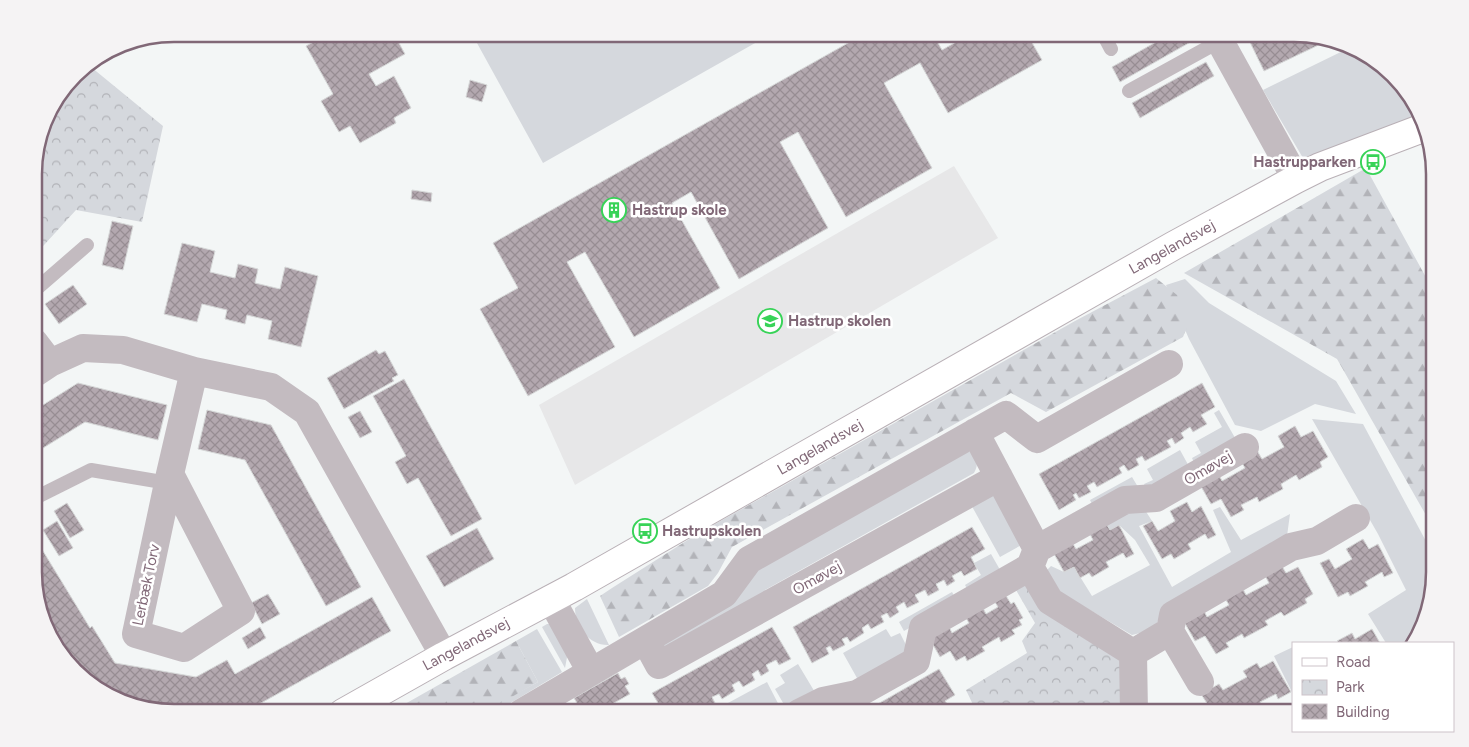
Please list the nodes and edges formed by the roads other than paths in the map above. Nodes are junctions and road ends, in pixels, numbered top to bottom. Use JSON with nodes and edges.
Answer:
{"nodes":[{"id":1,"x":1107,"y":42,"type":"edge"},
{"id":2,"x":1210,"y":42,"type":"edge"},
{"id":3,"x":1221,"y":42,"type":"edge"},
{"id":4,"x":1111,"y":49,"type":"dead end"},
{"id":5,"x":1129,"y":91,"type":"dead end"},
{"id":6,"x":1418,"y":130,"type":"edge"},
{"id":7,"x":1296,"y":179,"type":"junction"},
{"id":8,"x":87,"y":245,"type":"dead end"},
{"id":9,"x":43,"y":283,"type":"edge"},
{"id":10,"x":43,"y":358,"type":"edge"},
{"id":11,"x":1169,"y":364,"type":"dead end"},
{"id":12,"x":194,"y":370,"type":"junction"},
{"id":13,"x":974,"y":432,"type":"junction"},
{"id":14,"x":1245,"y":447,"type":"dead end"},
{"id":15,"x":998,"y":477,"type":"junction"},
{"id":16,"x":169,"y":479,"type":"junction"},
{"id":17,"x":42,"y":494,"type":"edge"},
{"id":18,"x":1356,"y":518,"type":"dead end"},
{"id":19,"x":1034,"y":558,"type":"junction"},
{"id":20,"x":551,"y":599,"type":"junction"},
{"id":21,"x":1170,"y":631,"type":"junction"},
{"id":22,"x":646,"y":641,"type":"junction"},
{"id":23,"x":1133,"y":653,"type":"junction"},
{"id":24,"x":444,"y":656,"type":"junction"},
{"id":25,"x":591,"y":672,"type":"junction"},
{"id":26,"x":1200,"y":682,"type":"dead end"},
{"id":27,"x":359,"y":704,"type":"edge"},
{"id":28,"x":538,"y":704,"type":"edge"},
{"id":29,"x":818,"y":704,"type":"edge"},
{"id":30,"x":1133,"y":704,"type":"edge"}],
"edges":[{"from":1,"to":4,"type":"lane"},
{"from":2,"to":5,"type":"lane"},
{"from":3,"to":7,"type":"street"},
{"from":6,"to":7,"type":"street","name":"Langelandsvej"},
{"from":7,"to":20,"type":"street","name":"Langelandsvej"},
{"from":8,"to":9,"type":"lane"},
{"from":10,"to":12,"type":"street"},
{"from":11,"to":13,"type":"street"},
{"from":12,"to":16,"type":"street","name":"Lerbæk Torv"},
{"from":12,"to":24,"type":"street"},
{"from":13,"to":15,"type":"street"},
{"from":13,"to":22,"type":"street"},
{"from":14,"to":19,"type":"street","name":"Omøvej"},
{"from":15,"to":19,"type":"street"},
{"from":15,"to":22,"type":"street","name":"Omøvej"},
{"from":16,"to":16,"type":"street","name":"Lerbæk Torv"},
{"from":16,"to":17,"type":"lane"},
{"from":18,"to":21,"type":"street"},
{"from":19,"to":23,"type":"street"},
{"from":19,"to":29,"type":"street","name":"Omøvej"},
{"from":20,"to":24,"type":"street","name":"Langelandsvej"},
{"from":20,"to":25,"type":"street"},
{"from":21,"to":23,"type":"street"},
{"from":21,"to":26,"type":"street"},
{"from":22,"to":25,"type":"street"},
{"from":23,"to":30,"type":"street"},
{"from":24,"to":27,"type":"street","name":"Langelandsvej"},
{"from":25,"to":28,"type":"street"}]}
